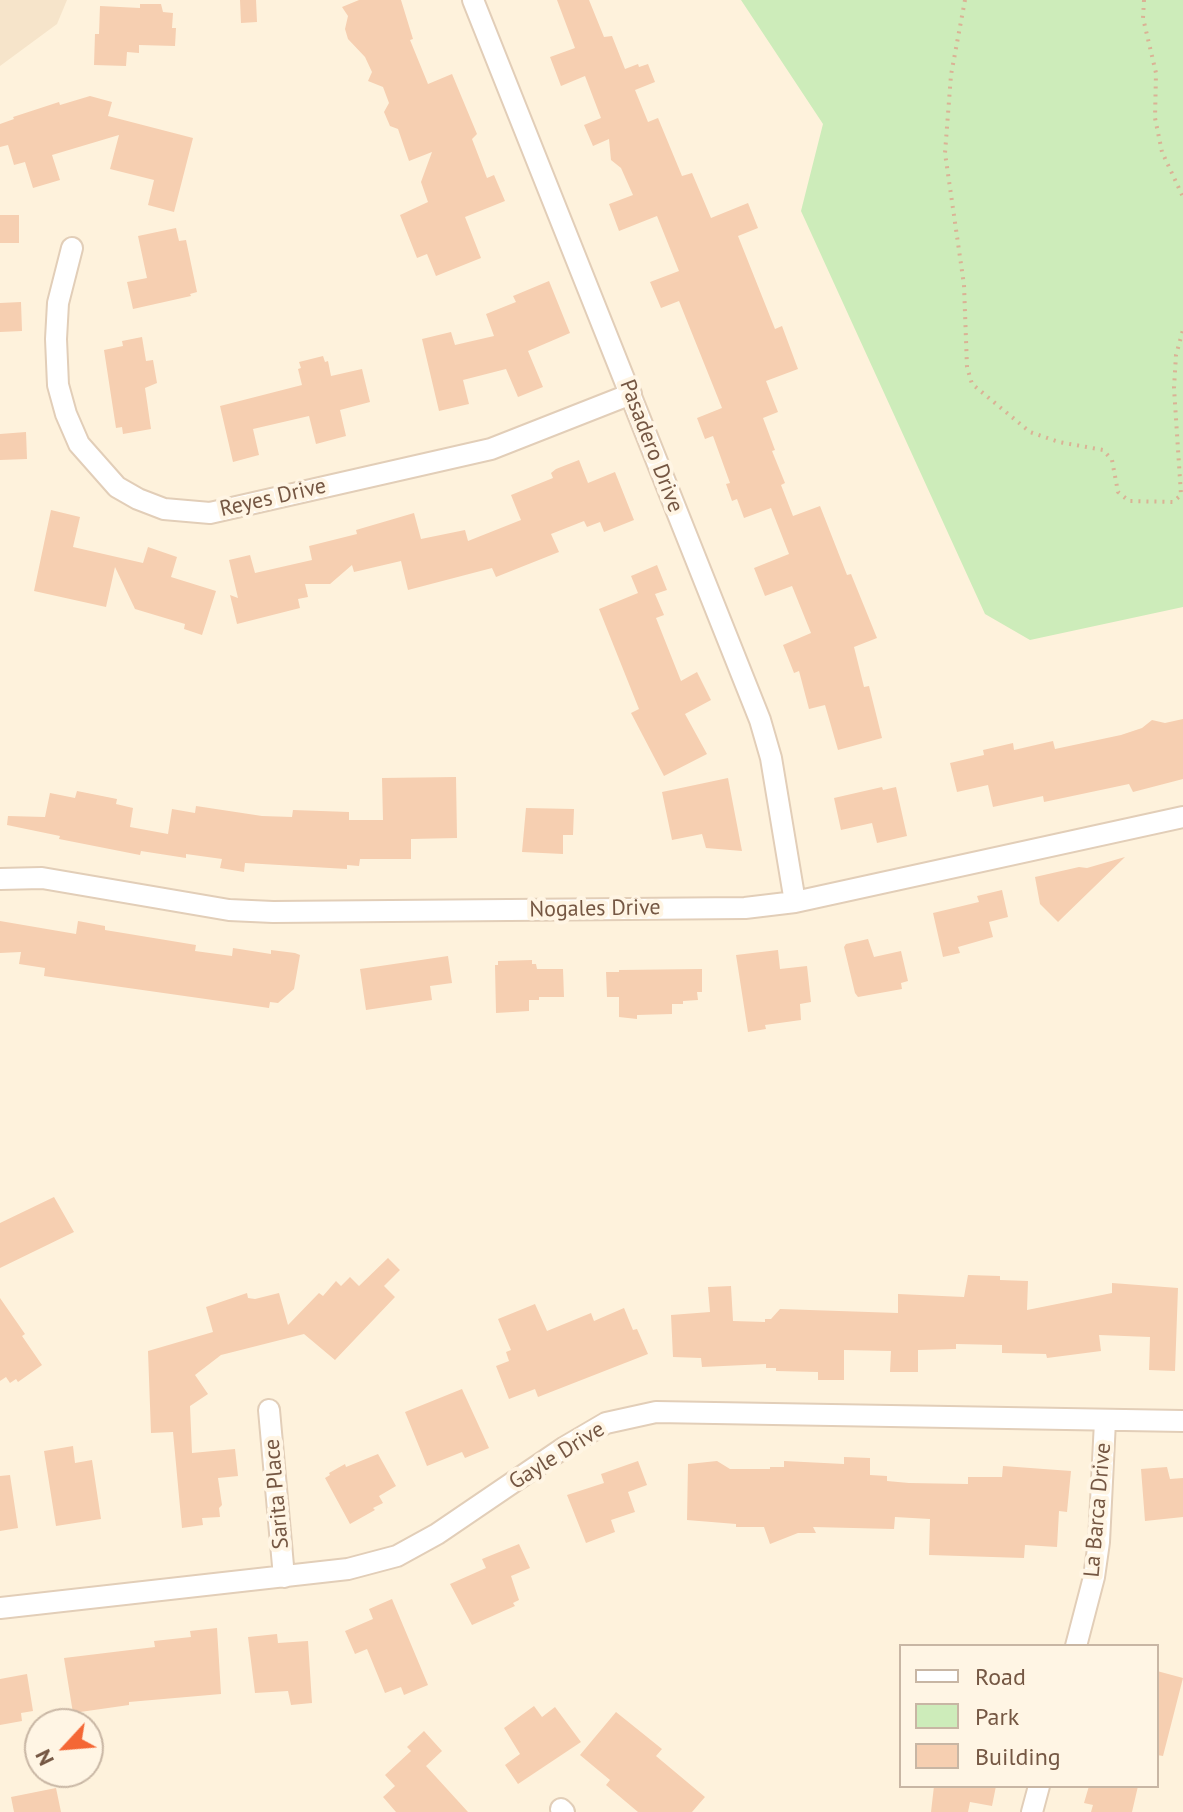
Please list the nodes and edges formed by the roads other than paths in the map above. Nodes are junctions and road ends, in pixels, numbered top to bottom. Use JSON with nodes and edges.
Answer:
{"nodes":[{"id":1,"x":473,"y":0,"type":"edge"},
{"id":2,"x":72,"y":248,"type":"dead end"},
{"id":3,"x":631,"y":394,"type":"junction"},
{"id":4,"x":1183,"y":817,"type":"edge"},
{"id":5,"x":0,"y":879,"type":"edge"},
{"id":6,"x":795,"y":902,"type":"junction"},
{"id":7,"x":269,"y":1410,"type":"dead end"},
{"id":8,"x":1105,"y":1421,"type":"junction"},
{"id":9,"x":1183,"y":1421,"type":"edge"},
{"id":10,"x":284,"y":1577,"type":"junction"},
{"id":11,"x":0,"y":1608,"type":"edge"},
{"id":12,"x":1077,"y":1644,"type":"edge"},
{"id":13,"x":1038,"y":1788,"type":"edge"},
{"id":14,"x":1032,"y":1812,"type":"edge"}],
"edges":[{"from":1,"to":3,"type":"street","name":"Pasadero Drive"},
{"from":2,"to":3,"type":"street","name":"Reyes Drive"},
{"from":3,"to":6,"type":"street","name":"Pasadero Drive"},
{"from":4,"to":6,"type":"street","name":"Nogales Drive"},
{"from":5,"to":6,"type":"street","name":"Nogales Drive"},
{"from":7,"to":10,"type":"street","name":"Sarita Place"},
{"from":8,"to":9,"type":"street","name":"Gayle Drive"},
{"from":8,"to":10,"type":"street","name":"Gayle Drive"},
{"from":8,"to":12,"type":"street","name":"La Barca Drive"},
{"from":10,"to":11,"type":"street","name":"Gayle Drive"},
{"from":13,"to":14,"type":"street"}]}
